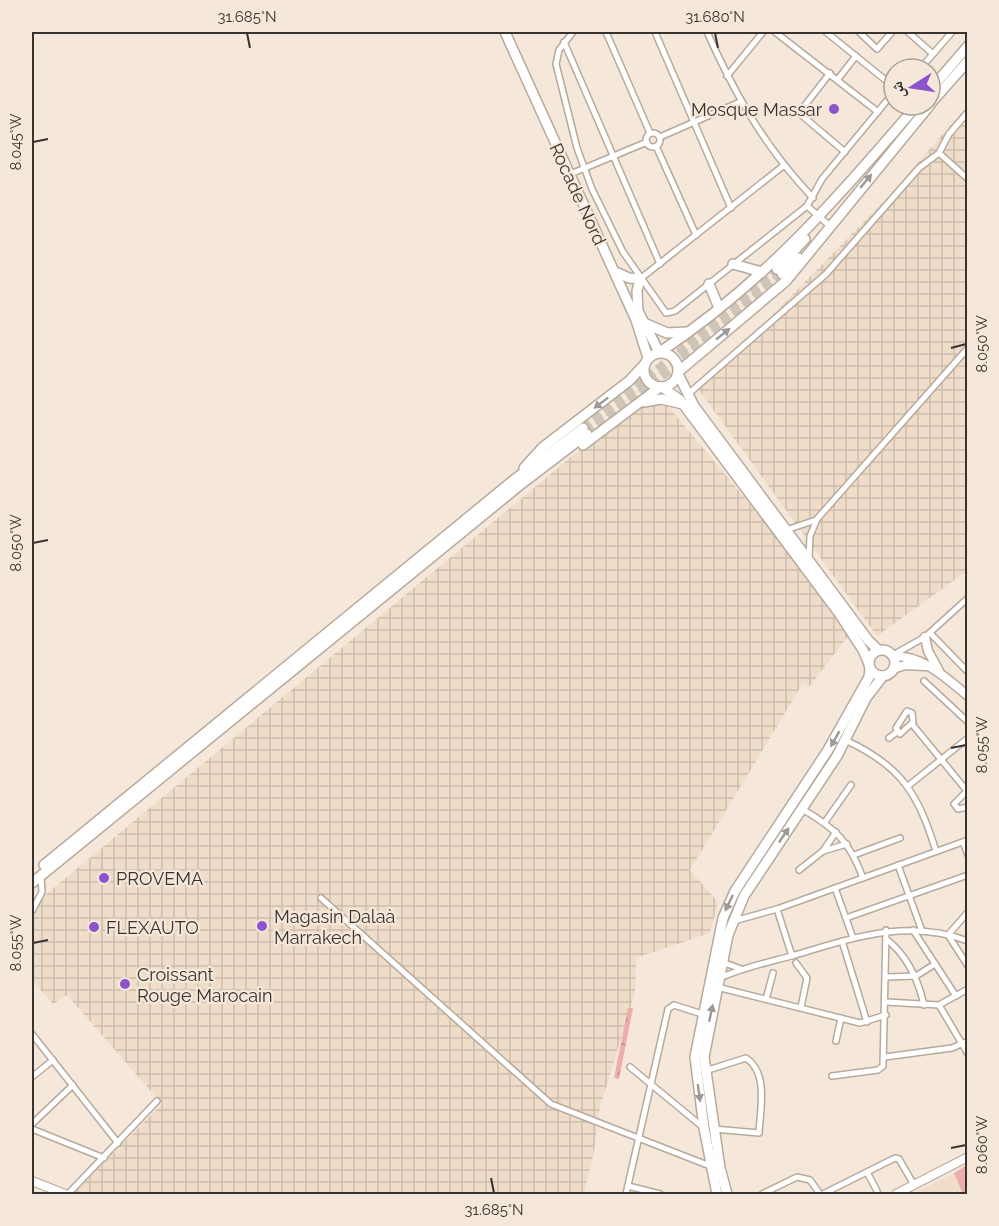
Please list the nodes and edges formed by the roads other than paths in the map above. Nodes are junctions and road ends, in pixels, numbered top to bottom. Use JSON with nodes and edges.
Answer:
{"nodes":[{"id":1,"x":505,"y":32,"type":"edge"},
{"id":2,"x":511,"y":32,"type":"edge"},
{"id":3,"x":573,"y":32,"type":"edge"},
{"id":4,"x":606,"y":32,"type":"edge"},
{"id":5,"x":655,"y":32,"type":"edge"},
{"id":6,"x":707,"y":32,"type":"edge"},
{"id":7,"x":764,"y":32,"type":"edge"},
{"id":8,"x":775,"y":32,"type":"edge"},
{"id":9,"x":826,"y":32,"type":"edge"},
{"id":10,"x":859,"y":32,"type":"edge"},
{"id":11,"x":892,"y":32,"type":"edge"},
{"id":12,"x":908,"y":32,"type":"edge"},
{"id":13,"x":952,"y":32,"type":"edge"},
{"id":14,"x":564,"y":42,"type":"junction"},
{"id":15,"x":968,"y":46,"type":"edge"},
{"id":16,"x":933,"y":54,"type":"junction"},
{"id":17,"x":856,"y":56,"type":"junction"},
{"id":18,"x":930,"y":57,"type":"edge"},
{"id":19,"x":968,"y":61,"type":"edge"},
{"id":20,"x":830,"y":73,"type":"junction"},
{"id":21,"x":727,"y":76,"type":"junction"},
{"id":22,"x":942,"y":76,"type":"edge"},
{"id":23,"x":882,"y":77,"type":"edge"},
{"id":24,"x":838,"y":79,"type":"junction"},
{"id":25,"x":942,"y":86,"type":"edge"},
{"id":26,"x":740,"y":102,"type":"junction"},
{"id":27,"x":882,"y":107,"type":"edge"},
{"id":28,"x":878,"y":112,"type":"junction"},
{"id":29,"x":968,"y":112,"type":"edge"},
{"id":30,"x":912,"y":117,"type":"edge"},
{"id":31,"x":914,"y":117,"type":"edge"},
{"id":32,"x":693,"y":122,"type":"junction"},
{"id":33,"x":650,"y":133,"type":"junction"},
{"id":34,"x":660,"y":137,"type":"junction"},
{"id":35,"x":647,"y":142,"type":"junction"},
{"id":36,"x":656,"y":146,"type":"junction"},
{"id":37,"x":845,"y":152,"type":"junction"},
{"id":38,"x":939,"y":153,"type":"junction"},
{"id":39,"x":614,"y":156,"type":"junction"},
{"id":40,"x":783,"y":166,"type":"junction"},
{"id":41,"x":584,"y":168,"type":"junction"},
{"id":42,"x":573,"y":173,"type":"junction"},
{"id":43,"x":968,"y":179,"type":"edge"},
{"id":44,"x":813,"y":198,"type":"junction"},
{"id":45,"x":807,"y":206,"type":"junction"},
{"id":46,"x":731,"y":208,"type":"junction"},
{"id":47,"x":820,"y":218,"type":"junction"},
{"id":48,"x":830,"y":226,"type":"junction"},
{"id":49,"x":696,"y":235,"type":"junction"},
{"id":50,"x":660,"y":264,"type":"junction"},
{"id":51,"x":733,"y":264,"type":"junction"},
{"id":52,"x":762,"y":272,"type":"junction"},
{"id":53,"x":618,"y":273,"type":"junction"},
{"id":54,"x":640,"y":279,"type":"junction"},
{"id":55,"x":709,"y":284,"type":"junction"},
{"id":56,"x":719,"y":308,"type":"junction"},
{"id":57,"x":638,"y":312,"type":"junction"},
{"id":58,"x":644,"y":323,"type":"junction"},
{"id":59,"x":689,"y":331,"type":"junction"},
{"id":60,"x":968,"y":348,"type":"edge"},
{"id":61,"x":660,"y":352,"type":"junction"},
{"id":62,"x":646,"y":361,"type":"junction"},
{"id":63,"x":678,"y":373,"type":"junction"},
{"id":64,"x":661,"y":387,"type":"junction"},
{"id":65,"x":685,"y":400,"type":"junction"},
{"id":66,"x":639,"y":404,"type":"junction"},
{"id":67,"x":585,"y":431,"type":"tunnel mouth"},
{"id":68,"x":517,"y":482,"type":"junction"},
{"id":69,"x":817,"y":519,"type":"junction"},
{"id":70,"x":786,"y":530,"type":"junction"},
{"id":71,"x":809,"y":560,"type":"junction"},
{"id":72,"x":968,"y":598,"type":"edge"},
{"id":73,"x":927,"y":635,"type":"junction"},
{"id":74,"x":878,"y":650,"type":"junction"},
{"id":75,"x":893,"y":655,"type":"junction"},
{"id":76,"x":869,"y":666,"type":"junction"},
{"id":77,"x":927,"y":666,"type":"junction"},
{"id":78,"x":893,"y":669,"type":"junction"},
{"id":79,"x":939,"y":672,"type":"junction"},
{"id":80,"x":968,"y":672,"type":"edge"},
{"id":81,"x":883,"y":676,"type":"junction"},
{"id":82,"x":924,"y":681,"type":"dead end"},
{"id":83,"x":968,"y":696,"type":"edge"},
{"id":84,"x":968,"y":722,"type":"edge"},
{"id":85,"x":912,"y":724,"type":"junction"},
{"id":86,"x":897,"y":732,"type":"junction"},
{"id":87,"x":889,"y":738,"type":"dead end"},
{"id":88,"x":968,"y":738,"type":"edge"},
{"id":89,"x":845,"y":740,"type":"junction"},
{"id":90,"x":942,"y":760,"type":"junction"},
{"id":91,"x":851,"y":785,"type":"dead end"},
{"id":92,"x":908,"y":786,"type":"junction"},
{"id":93,"x":967,"y":791,"type":"edge"},
{"id":94,"x":968,"y":807,"type":"edge"},
{"id":95,"x":802,"y":808,"type":"junction"},
{"id":96,"x":825,"y":822,"type":"junction"},
{"id":97,"x":836,"y":832,"type":"junction"},
{"id":98,"x":900,"y":838,"type":"dead end"},
{"id":99,"x":965,"y":841,"type":"edge"},
{"id":100,"x":847,"y":844,"type":"junction"},
{"id":101,"x":823,"y":851,"type":"junction"},
{"id":102,"x":936,"y":851,"type":"junction"},
{"id":103,"x":854,"y":855,"type":"junction"},
{"id":104,"x":968,"y":855,"type":"edge"},
{"id":105,"x":898,"y":865,"type":"junction"},
{"id":106,"x":799,"y":870,"type":"dead end"},
{"id":107,"x":36,"y":875,"type":"edge"},
{"id":108,"x":968,"y":875,"type":"edge"},
{"id":109,"x":863,"y":878,"type":"junction"},
{"id":110,"x":32,"y":883,"type":"edge"},
{"id":111,"x":835,"y":888,"type":"junction"},
{"id":112,"x":909,"y":896,"type":"junction"},
{"id":113,"x":321,"y":898,"type":"dead end"},
{"id":114,"x":777,"y":909,"type":"junction"},
{"id":115,"x":32,"y":911,"type":"edge"},
{"id":116,"x":968,"y":912,"type":"edge"},
{"id":117,"x":846,"y":918,"type":"junction"},
{"id":118,"x":732,"y":921,"type":"junction"},
{"id":119,"x":886,"y":930,"type":"junction"},
{"id":120,"x":913,"y":930,"type":"junction"},
{"id":121,"x":922,"y":931,"type":"junction"},
{"id":122,"x":948,"y":935,"type":"junction"},
{"id":123,"x":853,"y":939,"type":"junction"},
{"id":124,"x":886,"y":939,"type":"junction"},
{"id":125,"x":842,"y":941,"type":"junction"},
{"id":126,"x":968,"y":941,"type":"edge"},
{"id":127,"x":792,"y":956,"type":"junction"},
{"id":128,"x":722,"y":962,"type":"junction"},
{"id":129,"x":796,"y":963,"type":"dead end"},
{"id":130,"x":936,"y":964,"type":"junction"},
{"id":131,"x":968,"y":966,"type":"edge"},
{"id":132,"x":743,"y":969,"type":"junction"},
{"id":133,"x":773,"y":973,"type":"dead end"},
{"id":134,"x":916,"y":976,"type":"junction"},
{"id":135,"x":887,"y":977,"type":"junction"},
{"id":136,"x":718,"y":983,"type":"junction"},
{"id":137,"x":968,"y":989,"type":"edge"},
{"id":138,"x":956,"y":996,"type":"junction"},
{"id":139,"x":766,"y":999,"type":"junction"},
{"id":140,"x":886,"y":1002,"type":"junction"},
{"id":141,"x":924,"y":1005,"type":"junction"},
{"id":142,"x":939,"y":1005,"type":"junction"},
{"id":143,"x":801,"y":1007,"type":"junction"},
{"id":144,"x":702,"y":1014,"type":"junction"},
{"id":145,"x":886,"y":1015,"type":"junction"},
{"id":146,"x":841,"y":1018,"type":"junction"},
{"id":147,"x":867,"y":1022,"type":"junction"},
{"id":148,"x":32,"y":1034,"type":"edge"},
{"id":149,"x":836,"y":1041,"type":"dead end"},
{"id":150,"x":968,"y":1041,"type":"edge"},
{"id":151,"x":961,"y":1045,"type":"junction"},
{"id":152,"x":968,"y":1054,"type":"edge"},
{"id":153,"x":885,"y":1057,"type":"junction"},
{"id":154,"x":52,"y":1060,"type":"junction"},
{"id":155,"x":630,"y":1067,"type":"dead end"},
{"id":156,"x":705,"y":1071,"type":"junction"},
{"id":157,"x":832,"y":1076,"type":"dead end"},
{"id":158,"x":32,"y":1077,"type":"edge"},
{"id":159,"x":72,"y":1085,"type":"junction"},
{"id":160,"x":652,"y":1085,"type":"junction"},
{"id":161,"x":157,"y":1101,"type":"dead end"},
{"id":162,"x":32,"y":1124,"type":"edge"},
{"id":163,"x":704,"y":1128,"type":"junction"},
{"id":164,"x":32,"y":1129,"type":"edge"},
{"id":165,"x":714,"y":1129,"type":"junction"},
{"id":166,"x":638,"y":1140,"type":"junction"},
{"id":167,"x":118,"y":1143,"type":"junction"},
{"id":168,"x":968,"y":1156,"type":"edge"},
{"id":169,"x":104,"y":1158,"type":"junction"},
{"id":170,"x":710,"y":1166,"type":"junction"},
{"id":171,"x":867,"y":1172,"type":"junction"},
{"id":172,"x":32,"y":1182,"type":"edge"},
{"id":173,"x":914,"y":1185,"type":"junction"},
{"id":174,"x":628,"y":1186,"type":"junction"},
{"id":175,"x":878,"y":1191,"type":"dead end"},
{"id":176,"x":67,"y":1194,"type":"edge"},
{"id":177,"x":626,"y":1194,"type":"edge"},
{"id":178,"x":660,"y":1194,"type":"edge"},
{"id":179,"x":717,"y":1194,"type":"edge"},
{"id":180,"x":727,"y":1194,"type":"edge"},
{"id":181,"x":762,"y":1194,"type":"edge"},
{"id":182,"x":822,"y":1194,"type":"edge"},
{"id":183,"x":896,"y":1194,"type":"edge"}],
"edges":[{"from":1,"to":62,"type":"highway","name":"Rocade Nord"},
{"from":2,"to":42,"type":"highway","name":"Rocade Nord"},
{"from":3,"to":14,"type":"street"},
{"from":4,"to":33,"type":"street"},
{"from":5,"to":32,"type":"street"},
{"from":6,"to":21,"type":"street"},
{"from":7,"to":21,"type":"street"},
{"from":8,"to":20,"type":"street"},
{"from":9,"to":17,"type":"street"},
{"from":10,"to":11,"type":"street"},
{"from":12,"to":16,"type":"street"},
{"from":13,"to":16,"type":"street"},
{"from":14,"to":39,"type":"street"},
{"from":14,"to":41,"type":"street"},
{"from":15,"to":22,"type":"highway"},
{"from":16,"to":18,"type":"street"},
{"from":17,"to":23,"type":"street"},
{"from":17,"to":24,"type":"street"},
{"from":19,"to":25,"type":"highway"},
{"from":20,"to":24,"type":"street"},
{"from":20,"to":37,"type":"street"},
{"from":21,"to":26,"type":"street"},
{"from":24,"to":28,"type":"street"},
{"from":26,"to":32,"type":"street"},
{"from":26,"to":40,"type":"street"},
{"from":27,"to":28,"type":"street"},
{"from":28,"to":37,"type":"street"},
{"from":29,"to":38,"type":"street"},
{"from":30,"to":47,"type":"highway"},
{"from":48,"to":31,"type":"highway","one_way":true},
{"from":32,"to":34,"type":"street"},
{"from":32,"to":46,"type":"street"},
{"from":33,"to":34,"type":"street"},
{"from":33,"to":35,"type":"street"},
{"from":34,"to":36,"type":"street"},
{"from":35,"to":36,"type":"street"},
{"from":35,"to":39,"type":"street"},
{"from":36,"to":49,"type":"street"},
{"from":37,"to":44,"type":"street"},
{"from":38,"to":43,"type":"street"},
{"from":38,"to":65,"type":"street"},
{"from":39,"to":41,"type":"street"},
{"from":39,"to":50,"type":"street"},
{"from":40,"to":44,"type":"street"},
{"from":40,"to":46,"type":"street"},
{"from":41,"to":42,"type":"street"},
{"from":41,"to":54,"type":"street"},
{"from":42,"to":53,"type":"highway","name":"Rocade Nord"},
{"from":44,"to":45,"type":"street"},
{"from":45,"to":47,"type":"street"},
{"from":45,"to":51,"type":"street"},
{"from":46,"to":49,"type":"street"},
{"from":47,"to":48,"type":"street"},
{"from":47,"to":48,"type":"highway"},
{"from":47,"to":52,"type":"highway"},
{"from":63,"to":48,"type":"highway","one_way":true},
{"from":49,"to":50,"type":"street"},
{"from":50,"to":54,"type":"street"},
{"from":51,"to":52,"type":"highway"},
{"from":51,"to":55,"type":"street"},
{"from":52,"to":56,"type":"highway"},
{"from":53,"to":54,"type":"highway"},
{"from":53,"to":57,"type":"highway","name":"Rocade Nord"},
{"from":54,"to":55,"type":"street"},
{"from":54,"to":57,"type":"highway"},
{"from":55,"to":56,"type":"highway"},
{"from":56,"to":59,"type":"highway"},
{"from":57,"to":58,"type":"highway","name":"Rocade Nord"},
{"from":58,"to":59,"type":"highway"},
{"from":58,"to":61,"type":"highway","name":"Rocade Nord"},
{"from":59,"to":61,"type":"highway"},
{"from":60,"to":69,"type":"street"},
{"from":61,"to":62,"type":"highway"},
{"from":61,"to":63,"type":"highway"},
{"from":62,"to":64,"type":"highway"},
{"from":62,"to":68,"type":"highway","one_way":true},
{"from":63,"to":64,"type":"highway"},
{"from":63,"to":65,"type":"highway"},
{"from":64,"to":65,"type":"highway"},
{"from":64,"to":66,"type":"highway"},
{"from":65,"to":66,"type":"highway"},
{"from":65,"to":70,"type":"highway"},
{"from":65,"to":76,"type":"highway"},
{"from":66,"to":68,"type":"highway"},
{"from":67,"to":68,"type":"highway"},
{"from":68,"to":107,"type":"highway"},
{"from":69,"to":70,"type":"street"},
{"from":69,"to":71,"type":"street"},
{"from":70,"to":71,"type":"highway"},
{"from":71,"to":74,"type":"highway"},
{"from":72,"to":73,"type":"street"},
{"from":73,"to":75,"type":"street"},
{"from":73,"to":79,"type":"main road"},
{"from":73,"to":80,"type":"street"},
{"from":74,"to":75,"type":"highway"},
{"from":74,"to":76,"type":"highway"},
{"from":75,"to":77,"type":"main road"},
{"from":75,"to":78,"type":"highway"},
{"from":76,"to":81,"type":"highway"},
{"from":76,"to":144,"type":"highway","one_way":true},
{"from":77,"to":78,"type":"main road"},
{"from":77,"to":79,"type":"main road"},
{"from":78,"to":81,"type":"highway"},
{"from":79,"to":83,"type":"main road"},
{"from":81,"to":89,"type":"highway"},
{"from":82,"to":84,"type":"street"},
{"from":85,"to":86,"type":"street"},
{"from":85,"to":86,"type":"street"},
{"from":85,"to":90,"type":"street"},
{"from":86,"to":87,"type":"street"},
{"from":88,"to":90,"type":"street"},
{"from":89,"to":92,"type":"street"},
{"from":89,"to":95,"type":"highway"},
{"from":90,"to":92,"type":"street"},
{"from":90,"to":93,"type":"street"},
{"from":91,"to":96,"type":"street"},
{"from":92,"to":102,"type":"street"},
{"from":93,"to":94,"type":"street"},
{"from":95,"to":96,"type":"street"},
{"from":118,"to":95,"type":"highway","one_way":true},
{"from":96,"to":97,"type":"street"},
{"from":97,"to":100,"type":"street"},
{"from":97,"to":101,"type":"street"},
{"from":98,"to":103,"type":"street"},
{"from":99,"to":102,"type":"street"},
{"from":99,"to":104,"type":"street"},
{"from":100,"to":101,"type":"street"},
{"from":100,"to":103,"type":"street"},
{"from":101,"to":106,"type":"street"},
{"from":102,"to":105,"type":"street"},
{"from":103,"to":109,"type":"street"},
{"from":105,"to":109,"type":"street"},
{"from":105,"to":112,"type":"street"},
{"from":107,"to":110,"type":"highway"},
{"from":107,"to":115,"type":"street"},
{"from":108,"to":112,"type":"street"},
{"from":109,"to":111,"type":"street"},
{"from":111,"to":114,"type":"street"},
{"from":111,"to":117,"type":"street"},
{"from":112,"to":117,"type":"street"},
{"from":112,"to":121,"type":"street"},
{"from":113,"to":166,"type":"street"},
{"from":114,"to":118,"type":"street"},
{"from":114,"to":127,"type":"street"},
{"from":116,"to":122,"type":"street"},
{"from":117,"to":123,"type":"street"},
{"from":118,"to":128,"type":"highway"},
{"from":119,"to":120,"type":"street"},
{"from":119,"to":123,"type":"street"},
{"from":119,"to":124,"type":"street"},
{"from":120,"to":121,"type":"street"},
{"from":120,"to":130,"type":"street"},
{"from":121,"to":122,"type":"street"},
{"from":122,"to":126,"type":"street"},
{"from":122,"to":131,"type":"street"},
{"from":123,"to":125,"type":"street"},
{"from":124,"to":134,"type":"street"},
{"from":124,"to":135,"type":"street"},
{"from":125,"to":127,"type":"street"},
{"from":125,"to":147,"type":"street"},
{"from":127,"to":132,"type":"street"},
{"from":128,"to":132,"type":"street"},
{"from":128,"to":136,"type":"highway"},
{"from":129,"to":143,"type":"street"},
{"from":130,"to":134,"type":"street"},
{"from":130,"to":138,"type":"street"},
{"from":132,"to":136,"type":"street"},
{"from":133,"to":139,"type":"street"},
{"from":134,"to":135,"type":"street"},
{"from":134,"to":141,"type":"street"},
{"from":135,"to":140,"type":"street"},
{"from":136,"to":139,"type":"street"},
{"from":156,"to":136,"type":"highway","one_way":true},
{"from":137,"to":138,"type":"street"},
{"from":138,"to":142,"type":"street"},
{"from":139,"to":143,"type":"street"},
{"from":140,"to":141,"type":"street"},
{"from":140,"to":145,"type":"street"},
{"from":141,"to":142,"type":"street"},
{"from":142,"to":151,"type":"street"},
{"from":143,"to":146,"type":"street"},
{"from":144,"to":160,"type":"street"},
{"from":144,"to":163,"type":"highway","one_way":true},
{"from":145,"to":147,"type":"street"},
{"from":145,"to":153,"type":"street"},
{"from":146,"to":147,"type":"street"},
{"from":146,"to":149,"type":"street"},
{"from":148,"to":154,"type":"street"},
{"from":150,"to":151,"type":"street"},
{"from":151,"to":152,"type":"street"},
{"from":151,"to":153,"type":"street"},
{"from":153,"to":157,"type":"street"},
{"from":154,"to":158,"type":"street"},
{"from":154,"to":159,"type":"street"},
{"from":155,"to":160,"type":"street"},
{"from":156,"to":165,"type":"highway"},
{"from":156,"to":165,"type":"street"},
{"from":159,"to":162,"type":"street"},
{"from":159,"to":167,"type":"street"},
{"from":160,"to":163,"type":"street"},
{"from":160,"to":166,"type":"street"},
{"from":161,"to":167,"type":"street"},
{"from":163,"to":170,"type":"highway"},
{"from":164,"to":169,"type":"street"},
{"from":165,"to":180,"type":"highway"},
{"from":166,"to":170,"type":"street"},
{"from":166,"to":174,"type":"street"},
{"from":167,"to":169,"type":"street"},
{"from":168,"to":173,"type":"street"},
{"from":169,"to":176,"type":"street"},
{"from":170,"to":179,"type":"highway"},
{"from":171,"to":173,"type":"street"},
{"from":171,"to":175,"type":"street"},
{"from":171,"to":182,"type":"street"},
{"from":172,"to":176,"type":"street"},
{"from":173,"to":183,"type":"street"},
{"from":174,"to":177,"type":"street"},
{"from":174,"to":178,"type":"street"},
{"from":181,"to":182,"type":"street"}]}
